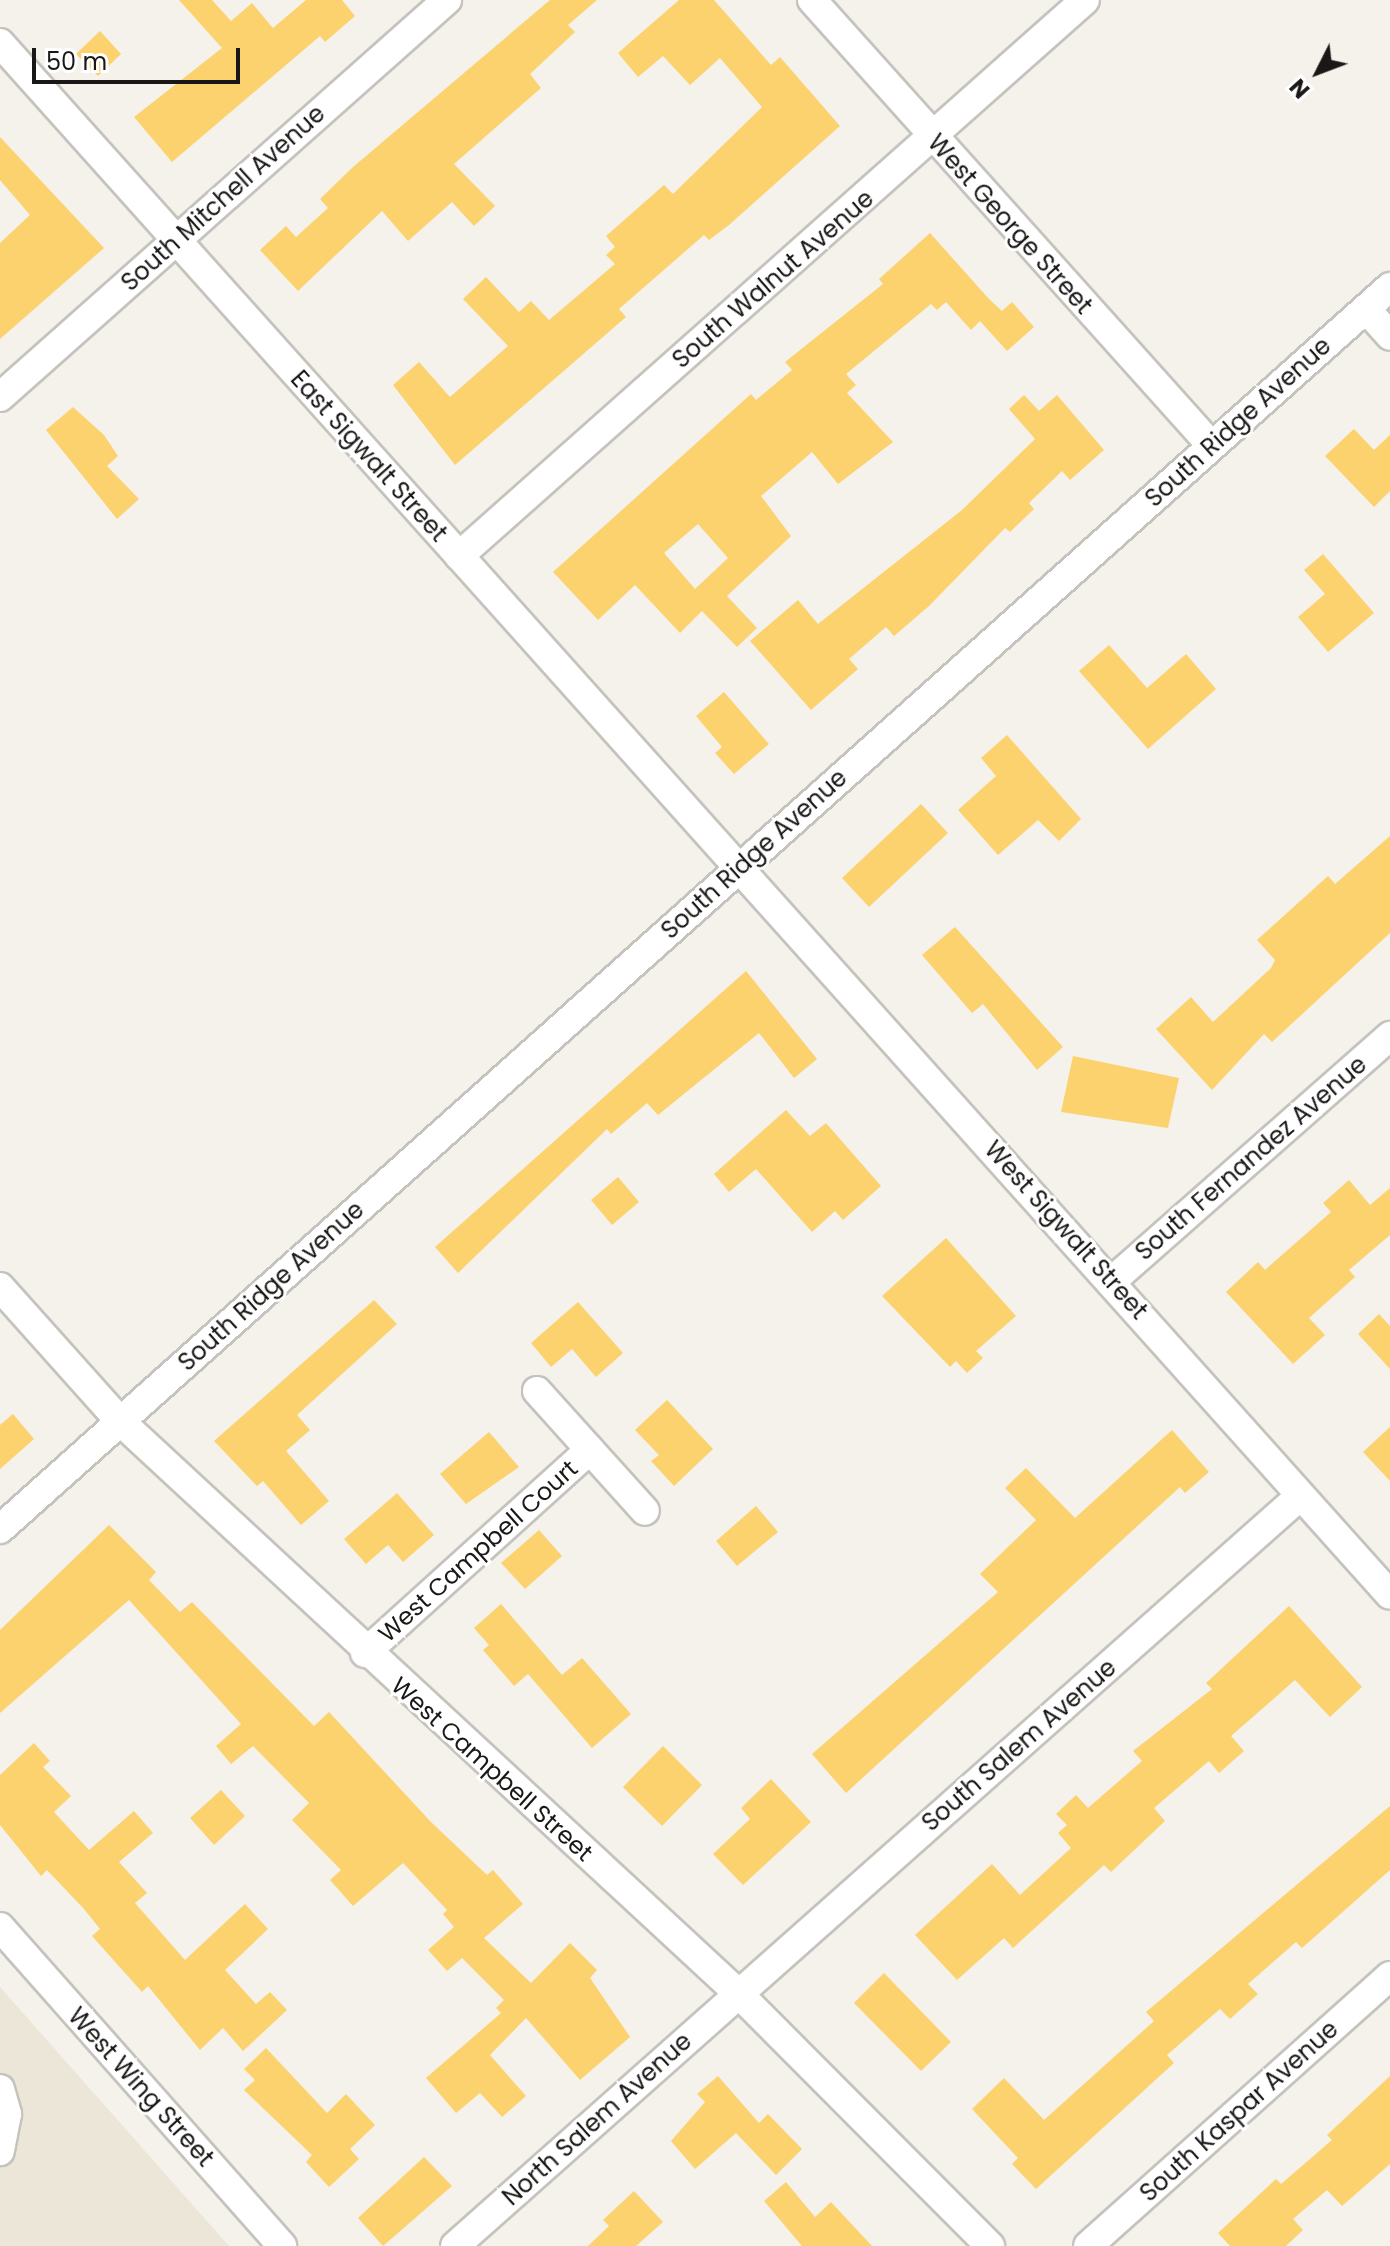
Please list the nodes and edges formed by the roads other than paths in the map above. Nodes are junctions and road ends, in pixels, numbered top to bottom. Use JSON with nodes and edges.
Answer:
{"nodes":[{"id":1,"x":447,"y":0,"type":"edge"},
{"id":2,"x":812,"y":0,"type":"edge"},
{"id":3,"x":1085,"y":0,"type":"edge"},
{"id":4,"x":0,"y":43,"type":"edge"},
{"id":5,"x":933,"y":138,"type":"junction"},
{"id":6,"x":175,"y":241,"type":"junction"},
{"id":7,"x":1390,"y":287,"type":"edge"},
{"id":8,"x":1366,"y":309,"type":"junction"},
{"id":9,"x":1390,"y":336,"type":"edge"},
{"id":10,"x":0,"y":397,"type":"edge"},
{"id":11,"x":1211,"y":445,"type":"junction"},
{"id":12,"x":459,"y":556,"type":"junction"},
{"id":13,"x":740,"y":866,"type":"junction"},
{"id":14,"x":1390,"y":1036,"type":"edge"},
{"id":15,"x":1112,"y":1281,"type":"junction"},
{"id":16,"x":0,"y":1287,"type":"edge"},
{"id":17,"x":537,"y":1391,"type":"dead end"},
{"id":18,"x":120,"y":1421,"type":"junction"},
{"id":19,"x":590,"y":1450,"type":"junction"},
{"id":20,"x":1300,"y":1496,"type":"junction"},
{"id":21,"x":645,"y":1511,"type":"dead end"},
{"id":22,"x":0,"y":1529,"type":"edge"},
{"id":23,"x":1390,"y":1595,"type":"edge"},
{"id":24,"x":365,"y":1653,"type":"junction"},
{"id":25,"x":0,"y":1927,"type":"edge"},
{"id":26,"x":1390,"y":1976,"type":"edge"},
{"id":27,"x":738,"y":1993,"type":"junction"},
{"id":28,"x":0,"y":2089,"type":"edge"},
{"id":29,"x":0,"y":2151,"type":"edge"},
{"id":30,"x":282,"y":2246,"type":"edge"},
{"id":31,"x":455,"y":2246,"type":"edge"},
{"id":32,"x":990,"y":2246,"type":"edge"},
{"id":33,"x":1088,"y":2246,"type":"edge"}],
"edges":[{"from":1,"to":6,"type":"street","name":"South Mitchell Avenue"},
{"from":2,"to":5,"type":"street","name":"West George Street"},
{"from":3,"to":5,"type":"street","name":"South Walnut Avenue"},
{"from":4,"to":6,"type":"street","name":"East Sigwalt Street"},
{"from":5,"to":11,"type":"street","name":"West George Street"},
{"from":5,"to":12,"type":"street","name":"South Walnut Avenue"},
{"from":6,"to":10,"type":"street","name":"South Mitchell Avenue"},
{"from":6,"to":12,"type":"street","name":"East Sigwalt Street"},
{"from":7,"to":8,"type":"street","name":"South Ridge Avenue"},
{"from":8,"to":9,"type":"street"},
{"from":8,"to":11,"type":"street","name":"South Ridge Avenue"},
{"from":11,"to":13,"type":"street","name":"South Ridge Avenue"},
{"from":12,"to":13,"type":"street","name":"East Sigwalt Street"},
{"from":13,"to":15,"type":"street","name":"West Sigwalt Street"},
{"from":13,"to":18,"type":"street","name":"South Ridge Avenue"},
{"from":14,"to":15,"type":"street","name":"South Fernandez Avenue"},
{"from":15,"to":20,"type":"street","name":"West Sigwalt Street"},
{"from":16,"to":18,"type":"street","name":"West Campbell Street"},
{"from":17,"to":19,"type":"street","name":"West Campbell Court"},
{"from":18,"to":22,"type":"street","name":"South Ridge Avenue"},
{"from":18,"to":24,"type":"street","name":"West Campbell Street"},
{"from":19,"to":21,"type":"street","name":"West Campbell Court"},
{"from":19,"to":24,"type":"street","name":"West Campbell Court"},
{"from":20,"to":23,"type":"street","name":"West Sigwalt Street"},
{"from":20,"to":27,"type":"street","name":"South Salem Avenue"},
{"from":24,"to":27,"type":"street","name":"West Campbell Street"},
{"from":25,"to":30,"type":"street","name":"West Wing Street"},
{"from":26,"to":33,"type":"street","name":"South Kaspar Avenue"},
{"from":27,"to":31,"type":"street","name":"North Salem Avenue"},
{"from":27,"to":32,"type":"street","name":"West Campbell Street"},
{"from":28,"to":29,"type":"street"}]}
